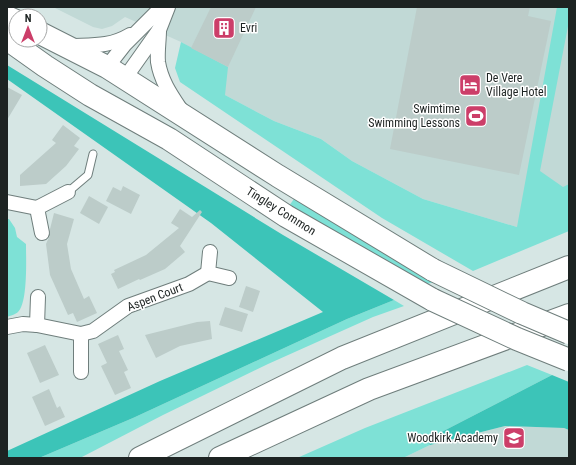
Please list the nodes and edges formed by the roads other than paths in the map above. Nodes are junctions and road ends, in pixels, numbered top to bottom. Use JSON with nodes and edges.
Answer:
{"nodes":[{"id":1,"x":162,"y":7,"type":"edge"},
{"id":2,"x":168,"y":7,"type":"edge"},
{"id":3,"x":139,"y":30,"type":"junction"},
{"id":4,"x":159,"y":30,"type":"junction"},
{"id":5,"x":48,"y":37,"type":"edge"},
{"id":6,"x":7,"y":39,"type":"edge"},
{"id":7,"x":68,"y":46,"type":"junction"},
{"id":8,"x":114,"y":76,"type":"junction"},
{"id":9,"x":90,"y":96,"type":"junction"},
{"id":10,"x":184,"y":116,"type":"junction"},
{"id":11,"x":169,"y":139,"type":"junction"},
{"id":12,"x":93,"y":154,"type":"dead end"},
{"id":13,"x":68,"y":192,"type":"joint"},
{"id":14,"x":7,"y":202,"type":"edge"},
{"id":15,"x":37,"y":208,"type":"junction"},
{"id":16,"x":42,"y":233,"type":"dead end"},
{"id":17,"x":210,"y":252,"type":"dead end"},
{"id":18,"x":569,"y":267,"type":"edge"},
{"id":19,"x":208,"y":273,"type":"junction"},
{"id":20,"x":229,"y":278,"type":"dead end"},
{"id":21,"x":38,"y":297,"type":"dead end"},
{"id":22,"x":569,"y":315,"type":"edge"},
{"id":23,"x":37,"y":325,"type":"junction"},
{"id":24,"x":7,"y":326,"type":"edge"},
{"id":25,"x":569,"y":333,"type":"edge"},
{"id":26,"x":81,"y":334,"type":"junction"},
{"id":27,"x":569,"y":360,"type":"edge"},
{"id":28,"x":81,"y":372,"type":"dead end"},
{"id":29,"x":140,"y":458,"type":"edge"},
{"id":30,"x":220,"y":458,"type":"edge"}],
"edges":[{"from":1,"to":3,"type":"street"},
{"from":2,"to":4,"type":"street"},
{"from":3,"to":7,"type":"street"},
{"from":3,"to":8,"type":"street"},
{"from":4,"to":8,"type":"street"},
{"from":4,"to":10,"type":"street"},
{"from":5,"to":7,"type":"main road"},
{"from":6,"to":9,"type":"main road","name":"Tingley Common"},
{"from":7,"to":8,"type":"main road"},
{"from":8,"to":9,"type":"main road"},
{"from":8,"to":10,"type":"main road"},
{"from":8,"to":11,"type":"main road"},
{"from":9,"to":11,"type":"main road","name":"Tingley Common"},
{"from":10,"to":25,"type":"main road","bridge":true},
{"from":11,"to":27,"type":"main road","name":"Tingley Common","bridge":true},
{"from":12,"to":13,"type":"lane"},
{"from":13,"to":15,"type":"street"},
{"from":14,"to":15,"type":"street"},
{"from":15,"to":16,"type":"street"},
{"from":17,"to":19,"type":"street"},
{"from":18,"to":29,"type":"main road"},
{"from":19,"to":20,"type":"street"},
{"from":19,"to":26,"type":"street","name":"Aspen Court"},
{"from":21,"to":23,"type":"street"},
{"from":22,"to":30,"type":"main road"},
{"from":23,"to":24,"type":"street"},
{"from":23,"to":26,"type":"street"},
{"from":26,"to":28,"type":"street"}]}
